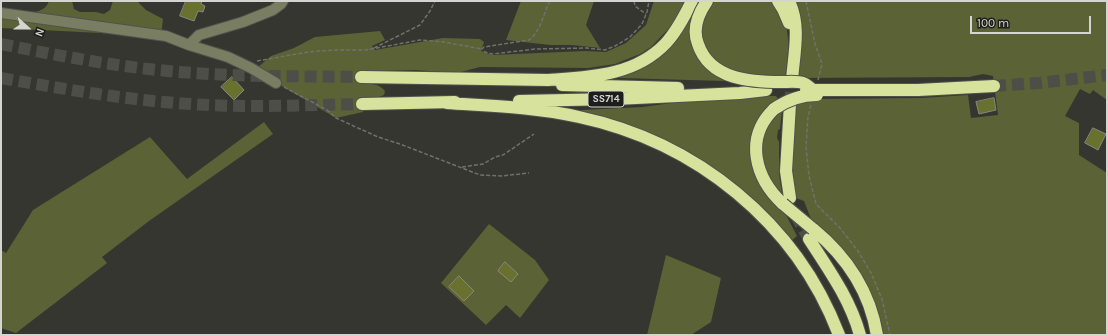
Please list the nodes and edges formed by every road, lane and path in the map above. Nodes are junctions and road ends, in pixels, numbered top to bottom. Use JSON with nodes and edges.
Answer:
{"nodes":[{"id":1,"x":283,"y":1,"type":"edge"},
{"id":2,"x":435,"y":1,"type":"edge"},
{"id":3,"x":550,"y":1,"type":"edge"},
{"id":4,"x":634,"y":1,"type":"edge"},
{"id":5,"x":649,"y":1,"type":"edge"},
{"id":6,"x":692,"y":1,"type":"edge"},
{"id":7,"x":707,"y":1,"type":"edge"},
{"id":8,"x":778,"y":1,"type":"edge"},
{"id":9,"x":789,"y":1,"type":"edge"},
{"id":10,"x":806,"y":1,"type":"edge"},
{"id":11,"x":1,"y":13,"type":"edge"},
{"id":12,"x":646,"y":14,"type":"junction"},
{"id":13,"x":189,"y":45,"type":"junction"},
{"id":14,"x":372,"y":49,"type":"junction"},
{"id":15,"x":482,"y":49,"type":"junction"},
{"id":16,"x":794,"y":54,"type":"junction"},
{"id":17,"x":256,"y":61,"type":"dead end"},
{"id":18,"x":361,"y":77,"type":"tunnel mouth"},
{"id":19,"x":473,"y":79,"type":"junction"},
{"id":20,"x":792,"y":80,"type":"tunnel mouth"},
{"id":21,"x":276,"y":83,"type":"joint"},
{"id":22,"x":994,"y":86,"type":"tunnel mouth"},
{"id":23,"x":766,"y":90,"type":"junction"},
{"id":24,"x":859,"y":90,"type":"junction"},
{"id":25,"x":814,"y":93,"type":"junction"},
{"id":26,"x":447,"y":103,"type":"junction"},
{"id":27,"x":362,"y":104,"type":"tunnel mouth"},
{"id":28,"x":790,"y":104,"type":"tunnel mouth"},
{"id":29,"x":534,"y":134,"type":"dead end"},
{"id":30,"x":461,"y":167,"type":"junction"},
{"id":31,"x":529,"y":174,"type":"dead end"},
{"id":32,"x":786,"y":201,"type":"junction"},
{"id":33,"x":811,"y":234,"type":"junction"},
{"id":34,"x":839,"y":335,"type":"edge"},
{"id":35,"x":860,"y":335,"type":"edge"},
{"id":36,"x":877,"y":335,"type":"edge"},
{"id":37,"x":890,"y":335,"type":"edge"}],
"edges":[{"from":1,"to":13,"type":"street"},
{"from":2,"to":14,"type":"path"},
{"from":3,"to":15,"type":"path"},
{"from":4,"to":12,"type":"path"},
{"from":5,"to":12,"type":"path"},
{"from":6,"to":19,"type":"highway"},
{"from":7,"to":25,"type":"highway","bridge":true},
{"from":8,"to":16,"type":"highway"},
{"from":9,"to":16,"type":"highway"},
{"from":10,"to":25,"type":"path"},
{"from":11,"to":13,"type":"street"},
{"from":12,"to":15,"type":"path"},
{"from":13,"to":21,"type":"street"},
{"from":14,"to":15,"type":"path"},
{"from":14,"to":17,"type":"path"},
{"from":16,"to":20,"type":"highway"},
{"from":18,"to":19,"type":"highway","number":"SS714"},
{"from":19,"to":23,"type":"highway","number":"SS714"},
{"from":21,"to":30,"type":"path"},
{"from":22,"to":24,"type":"highway","number":"SS714"},
{"from":23,"to":25,"type":"highway","number":"SS714"},
{"from":23,"to":26,"type":"highway","number":"SS714"},
{"from":24,"to":25,"type":"highway","number":"SS714","bridge":true},
{"from":24,"to":32,"type":"highway","bridge":true},
{"from":25,"to":37,"type":"path"},
{"from":26,"to":27,"type":"highway","number":"SS714"},
{"from":26,"to":34,"type":"highway"},
{"from":28,"to":32,"type":"highway"},
{"from":29,"to":30,"type":"path"},
{"from":30,"to":31,"type":"path"},
{"from":32,"to":33,"type":"highway","bridge":true},
{"from":33,"to":35,"type":"highway"},
{"from":33,"to":36,"type":"highway"}]}
